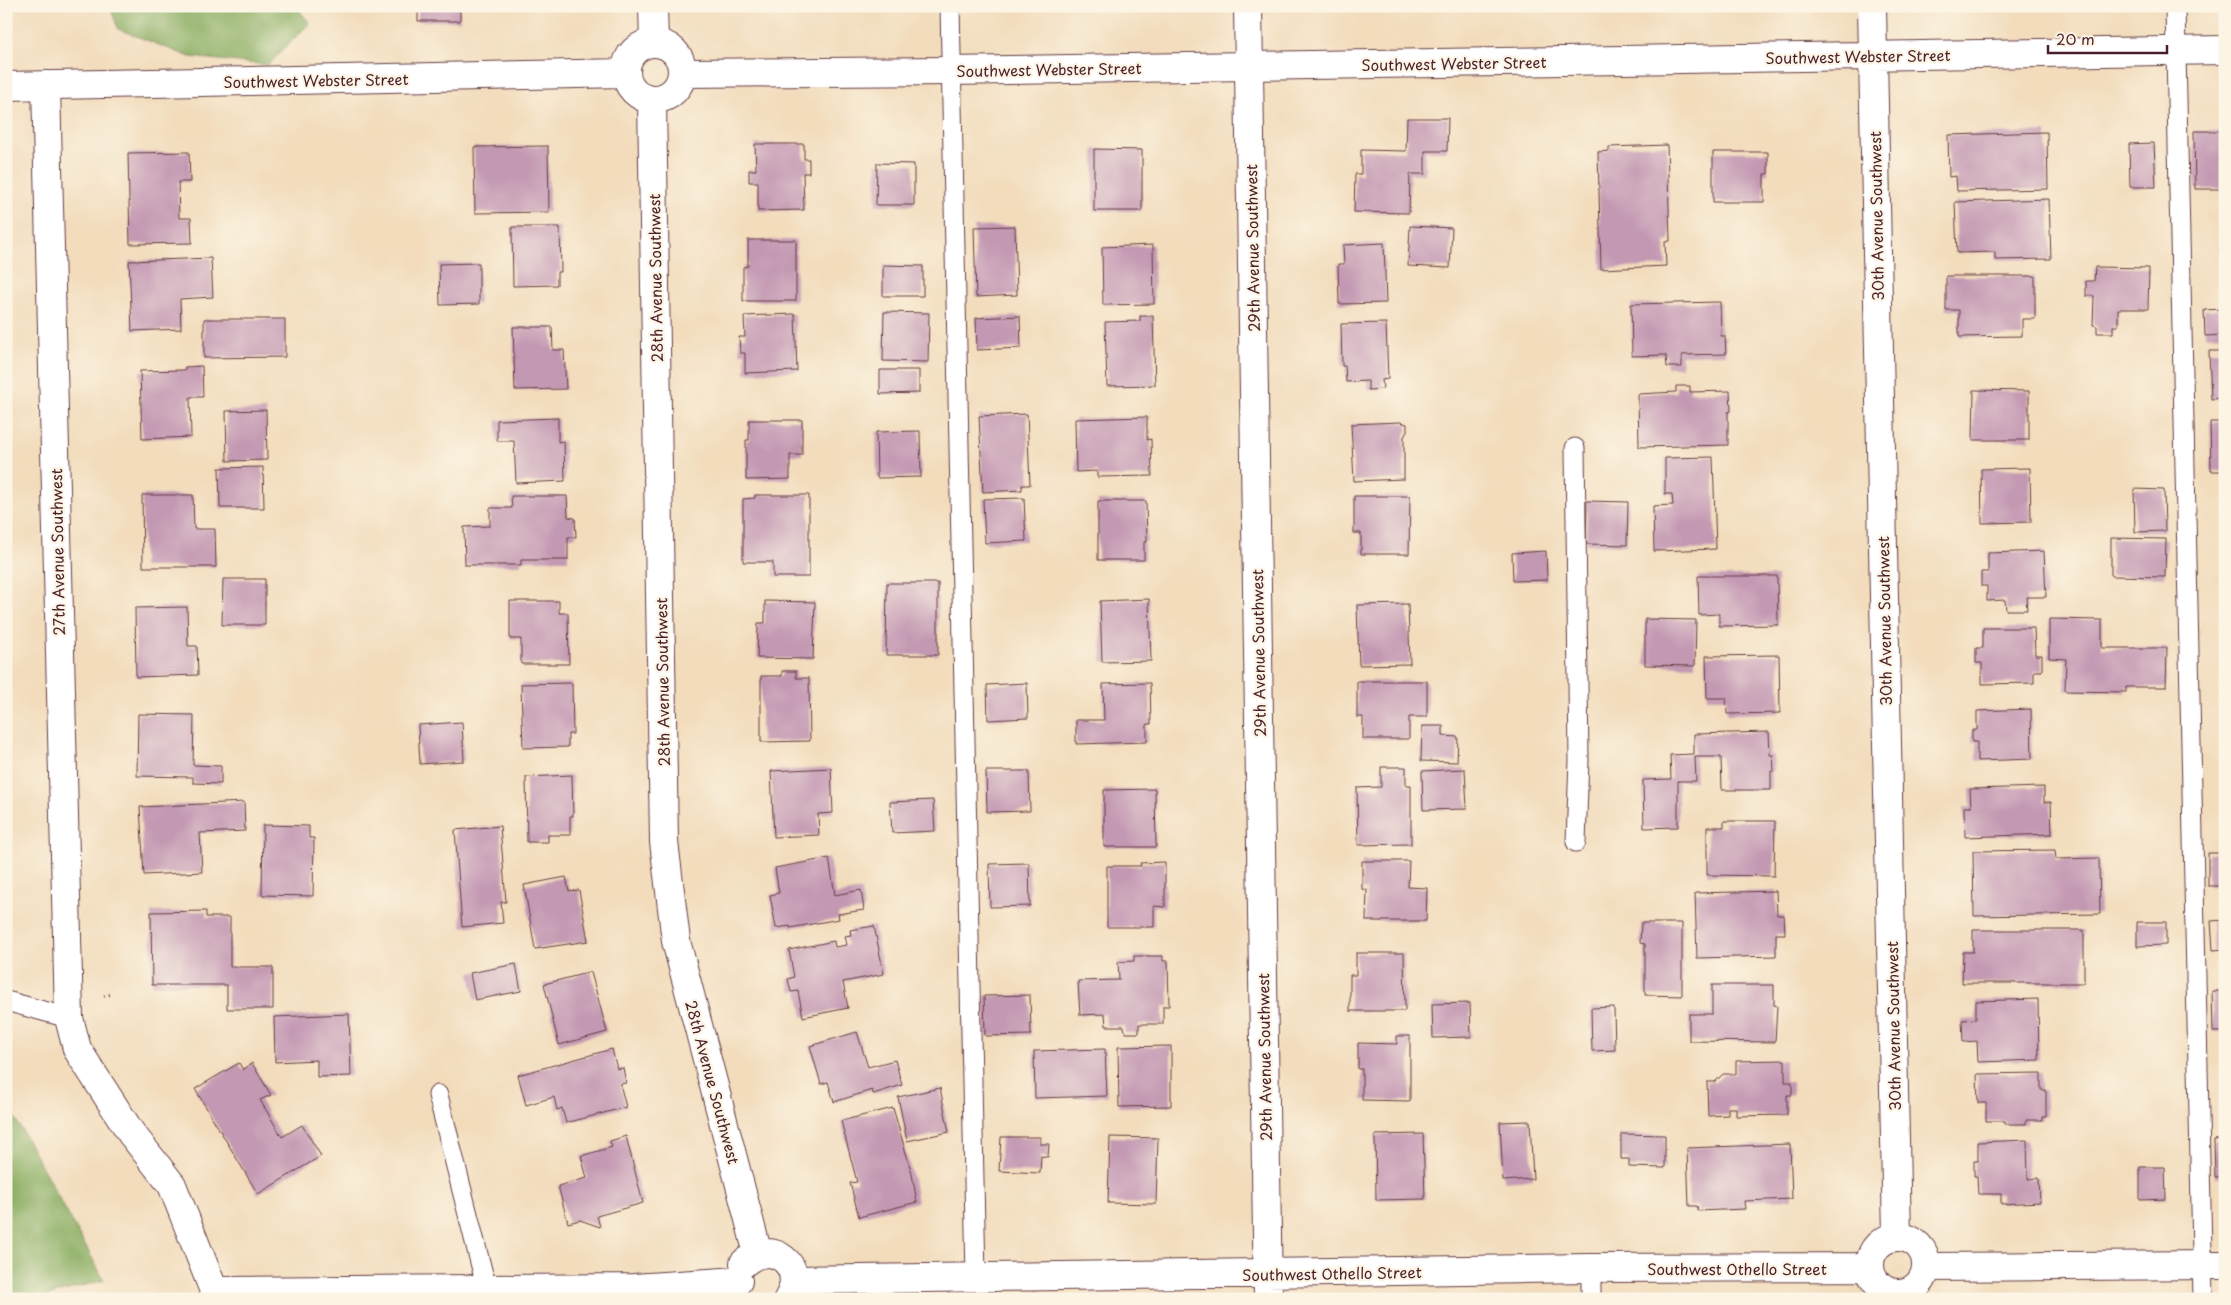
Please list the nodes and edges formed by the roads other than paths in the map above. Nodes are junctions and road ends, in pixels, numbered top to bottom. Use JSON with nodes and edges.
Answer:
{"nodes":[{"id":1,"x":653,"y":6,"type":"edge"},
{"id":2,"x":950,"y":6,"type":"edge"},
{"id":3,"x":1248,"y":6,"type":"edge"},
{"id":4,"x":1872,"y":6,"type":"edge"},
{"id":5,"x":2175,"y":6,"type":"edge"},
{"id":6,"x":654,"y":43,"type":"junction"},
{"id":7,"x":2225,"y":50,"type":"edge"},
{"id":8,"x":2176,"y":51,"type":"junction"},
{"id":9,"x":1873,"y":56,"type":"junction"},
{"id":10,"x":1249,"y":65,"type":"junction"},
{"id":11,"x":952,"y":71,"type":"junction"},
{"id":12,"x":626,"y":73,"type":"junction"},
{"id":13,"x":682,"y":73,"type":"junction"},
{"id":14,"x":46,"y":85,"type":"junction"},
{"id":15,"x":6,"y":86,"type":"edge"},
{"id":16,"x":652,"y":100,"type":"junction"},
{"id":17,"x":1575,"y":448,"type":"dead end"},
{"id":18,"x":1576,"y":842,"type":"dead end"},
{"id":19,"x":6,"y":1002,"type":"edge"},
{"id":20,"x":68,"y":1018,"type":"junction"},
{"id":21,"x":438,"y":1095,"type":"dead end"},
{"id":22,"x":1897,"y":1236,"type":"junction"},
{"id":23,"x":758,"y":1254,"type":"junction"},
{"id":24,"x":2213,"y":1265,"type":"edge"},
{"id":25,"x":1870,"y":1267,"type":"junction"},
{"id":26,"x":1926,"y":1267,"type":"junction"},
{"id":27,"x":1591,"y":1268,"type":"junction"},
{"id":28,"x":976,"y":1278,"type":"junction"},
{"id":29,"x":1267,"y":1286,"type":"edge"},
{"id":30,"x":487,"y":1290,"type":"junction"},
{"id":31,"x":741,"y":1290,"type":"edge"},
{"id":32,"x":791,"y":1290,"type":"edge"},
{"id":33,"x":214,"y":1295,"type":"edge"},
{"id":34,"x":1898,"y":1296,"type":"edge"},
{"id":35,"x":1591,"y":1299,"type":"edge"},
{"id":36,"x":2203,"y":1299,"type":"edge"}],
"edges":[{"from":1,"to":6,"type":"street"},
{"from":2,"to":11,"type":"lane"},
{"from":3,"to":10,"type":"street","name":"29th Avenue Southwest"},
{"from":4,"to":9,"type":"street","name":"30th Avenue Southwest"},
{"from":5,"to":8,"type":"lane"},
{"from":6,"to":12,"type":"street"},
{"from":6,"to":13,"type":"street"},
{"from":7,"to":8,"type":"street","name":"Southwest Webster Street"},
{"from":8,"to":9,"type":"street","name":"Southwest Webster Street"},
{"from":8,"to":24,"type":"lane"},
{"from":9,"to":10,"type":"street","name":"Southwest Webster Street"},
{"from":9,"to":22,"type":"street","name":"30th Avenue Southwest"},
{"from":10,"to":11,"type":"street","name":"Southwest Webster Street"},
{"from":10,"to":29,"type":"street","name":"29th Avenue Southwest"},
{"from":11,"to":13,"type":"street","name":"Southwest Webster Street"},
{"from":11,"to":28,"type":"lane"},
{"from":12,"to":14,"type":"street","name":"Southwest Webster Street"},
{"from":12,"to":16,"type":"street"},
{"from":13,"to":16,"type":"street"},
{"from":14,"to":15,"type":"street","name":"Southwest Webster Street"},
{"from":14,"to":20,"type":"street","name":"27th Avenue Southwest"},
{"from":16,"to":23,"type":"street","name":"28th Avenue Southwest"},
{"from":17,"to":18,"type":"lane"},
{"from":19,"to":20,"type":"lane"},
{"from":20,"to":33,"type":"street","name":"27th Avenue Southwest"},
{"from":21,"to":30,"type":"lane"},
{"from":22,"to":25,"type":"street"},
{"from":22,"to":26,"type":"street"},
{"from":23,"to":31,"type":"street"},
{"from":23,"to":32,"type":"street"},
{"from":24,"to":26,"type":"street"},
{"from":24,"to":36,"type":"lane"},
{"from":25,"to":27,"type":"street","name":"Southwest Othello Street"},
{"from":25,"to":34,"type":"street"},
{"from":26,"to":34,"type":"street"},
{"from":27,"to":29,"type":"street","name":"Southwest Othello Street"},
{"from":27,"to":35,"type":"lane"},
{"from":28,"to":29,"type":"street","name":"Southwest Othello Street"},
{"from":28,"to":32,"type":"street","name":"Southwest Othello Street"},
{"from":30,"to":31,"type":"street"},
{"from":30,"to":33,"type":"street"}]}
